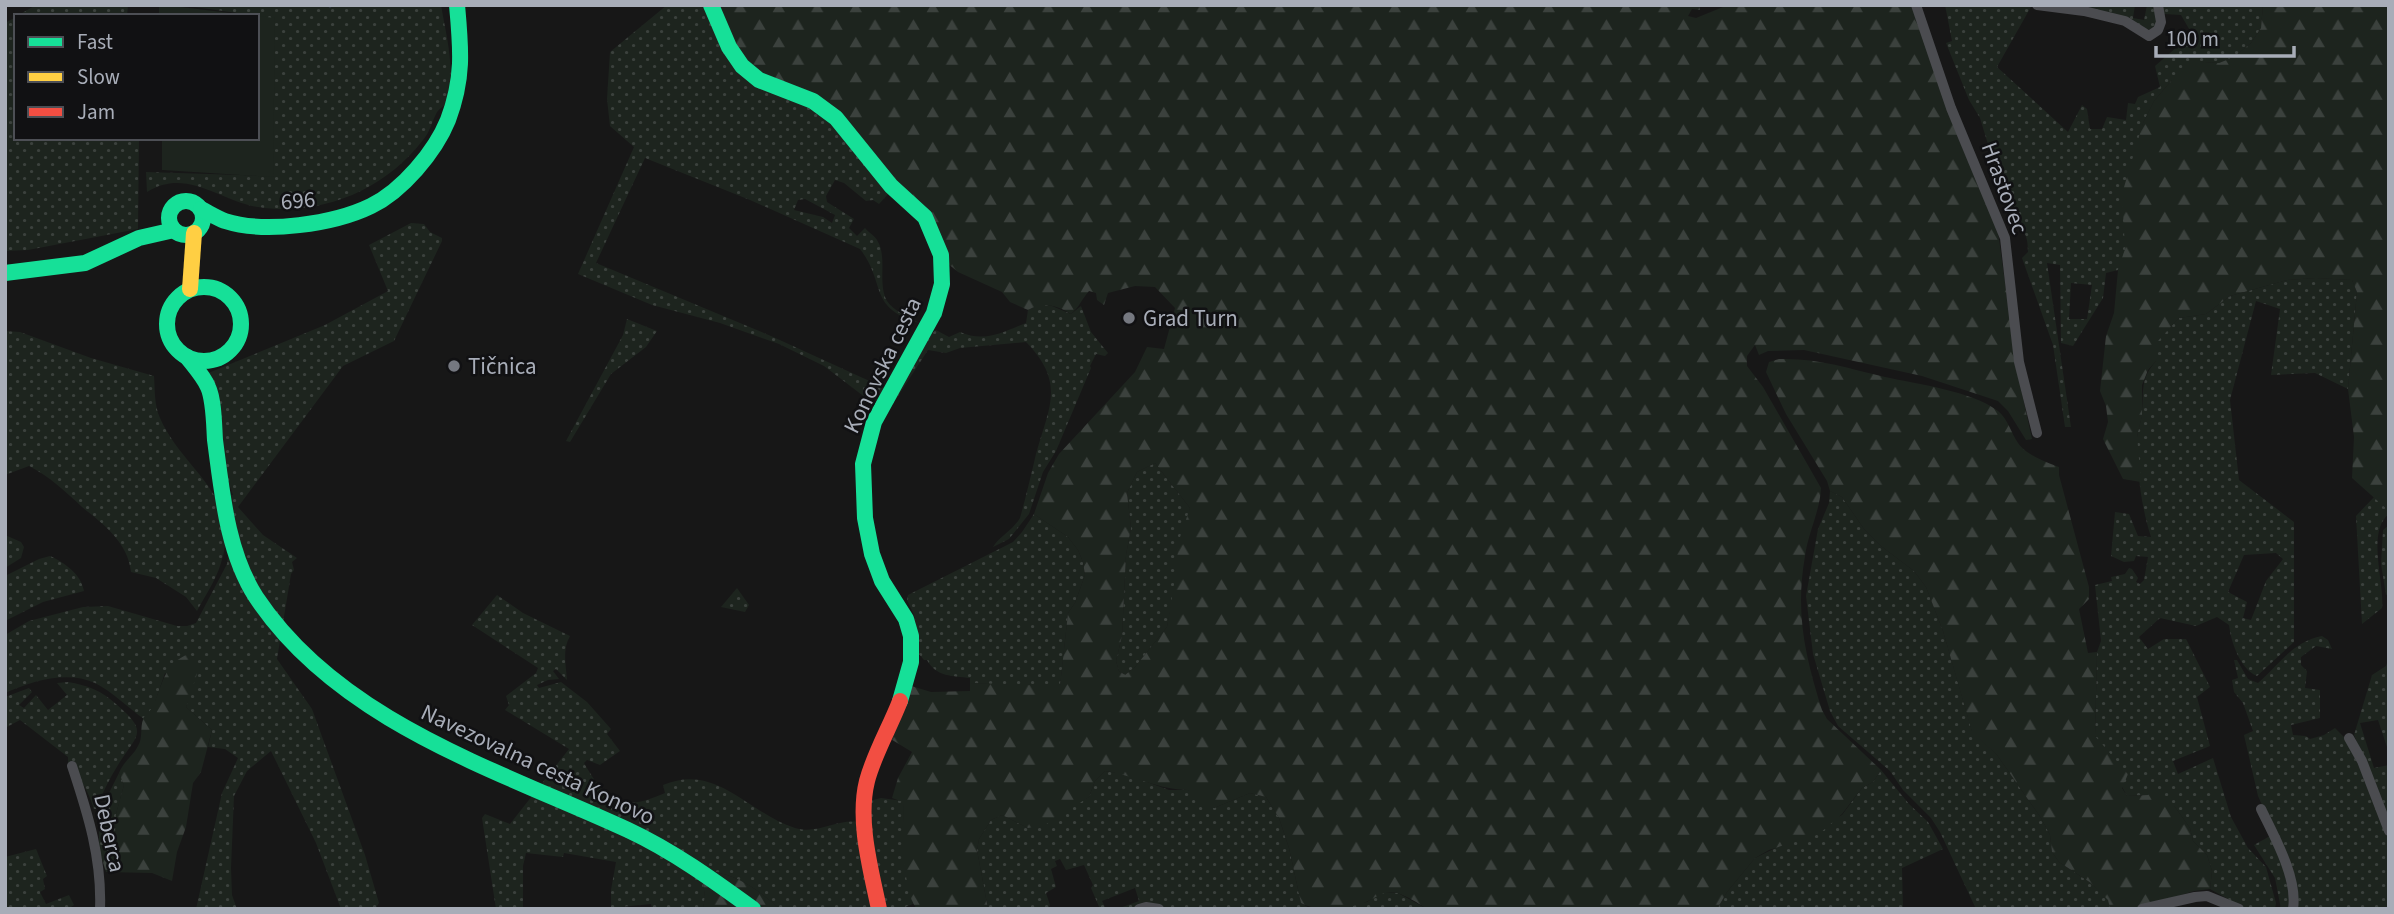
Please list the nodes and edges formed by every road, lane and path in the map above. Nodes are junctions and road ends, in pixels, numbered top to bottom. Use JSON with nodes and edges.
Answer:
{"nodes":[{"id":1,"x":457,"y":5,"type":"edge"},
{"id":2,"x":711,"y":5,"type":"edge"},
{"id":3,"x":1916,"y":5,"type":"edge"},
{"id":4,"x":2038,"y":5,"type":"edge"},
{"id":5,"x":2158,"y":5,"type":"edge"},
{"id":6,"x":201,"y":209,"type":"junction"},
{"id":7,"x":169,"y":214,"type":"junction"},
{"id":8,"x":226,"y":221,"type":"junction"},
{"id":9,"x":188,"y":235,"type":"junction"},
{"id":10,"x":139,"y":239,"type":"junction"},
{"id":11,"x":193,"y":272,"type":"junction"},
{"id":12,"x":5,"y":273,"type":"edge"},
{"id":13,"x":214,"y":288,"type":"junction"},
{"id":14,"x":190,"y":289,"type":"junction"},
{"id":15,"x":223,"y":356,"type":"junction"},
{"id":16,"x":187,"y":357,"type":"junction"},
{"id":17,"x":209,"y":388,"type":"junction"},
{"id":18,"x":2037,"y":433,"type":"dead end"},
{"id":19,"x":2349,"y":738,"type":"dead end"},
{"id":20,"x":72,"y":766,"type":"dead end"},
{"id":21,"x":2261,"y":809,"type":"dead end"},
{"id":22,"x":2389,"y":831,"type":"edge"},
{"id":23,"x":100,"y":909,"type":"edge"},
{"id":24,"x":753,"y":909,"type":"edge"},
{"id":25,"x":879,"y":909,"type":"edge"},
{"id":26,"x":1139,"y":909,"type":"edge"},
{"id":27,"x":1159,"y":909,"type":"edge"},
{"id":28,"x":2142,"y":909,"type":"edge"},
{"id":29,"x":2239,"y":909,"type":"edge"},
{"id":30,"x":2293,"y":909,"type":"edge"}],
"edges":[{"from":1,"to":8,"type":"main road","name":"696","number":"696"},
{"from":2,"to":25,"type":"main road","name":"Konovska cesta"},
{"from":3,"to":18,"type":"street","name":"Hrastovec"},
{"from":4,"to":5,"type":"street"},
{"from":6,"to":7,"type":"main road","name":"696","number":"696"},
{"from":6,"to":8,"type":"main road","name":"696","number":"696"},
{"from":6,"to":9,"type":"main road"},
{"from":7,"to":9,"type":"main road"},
{"from":7,"to":10,"type":"main road","name":"696","number":"696"},
{"from":8,"to":9,"type":"main road","name":"696","number":"696"},
{"from":9,"to":10,"type":"main road","name":"696","number":"696"},
{"from":9,"to":11,"type":"main road"},
{"from":10,"to":12,"type":"main road","name":"696","number":"696"},
{"from":11,"to":13,"type":"main road"},
{"from":11,"to":14,"type":"main road"},
{"from":13,"to":14,"type":"main road"},
{"from":13,"to":15,"type":"main road"},
{"from":14,"to":16,"type":"main road","name":"Navezovalna cesta Konovo"},
{"from":15,"to":16,"type":"main road"},
{"from":15,"to":17,"type":"main road"},
{"from":16,"to":17,"type":"main road","name":"Navezovalna cesta Konovo"},
{"from":17,"to":24,"type":"main road","name":"Navezovalna cesta Konovo"},
{"from":19,"to":22,"type":"street"},
{"from":20,"to":23,"type":"street","name":"Deberca"},
{"from":21,"to":30,"type":"street"},
{"from":26,"to":27,"type":"street"},
{"from":28,"to":29,"type":"street"}]}
